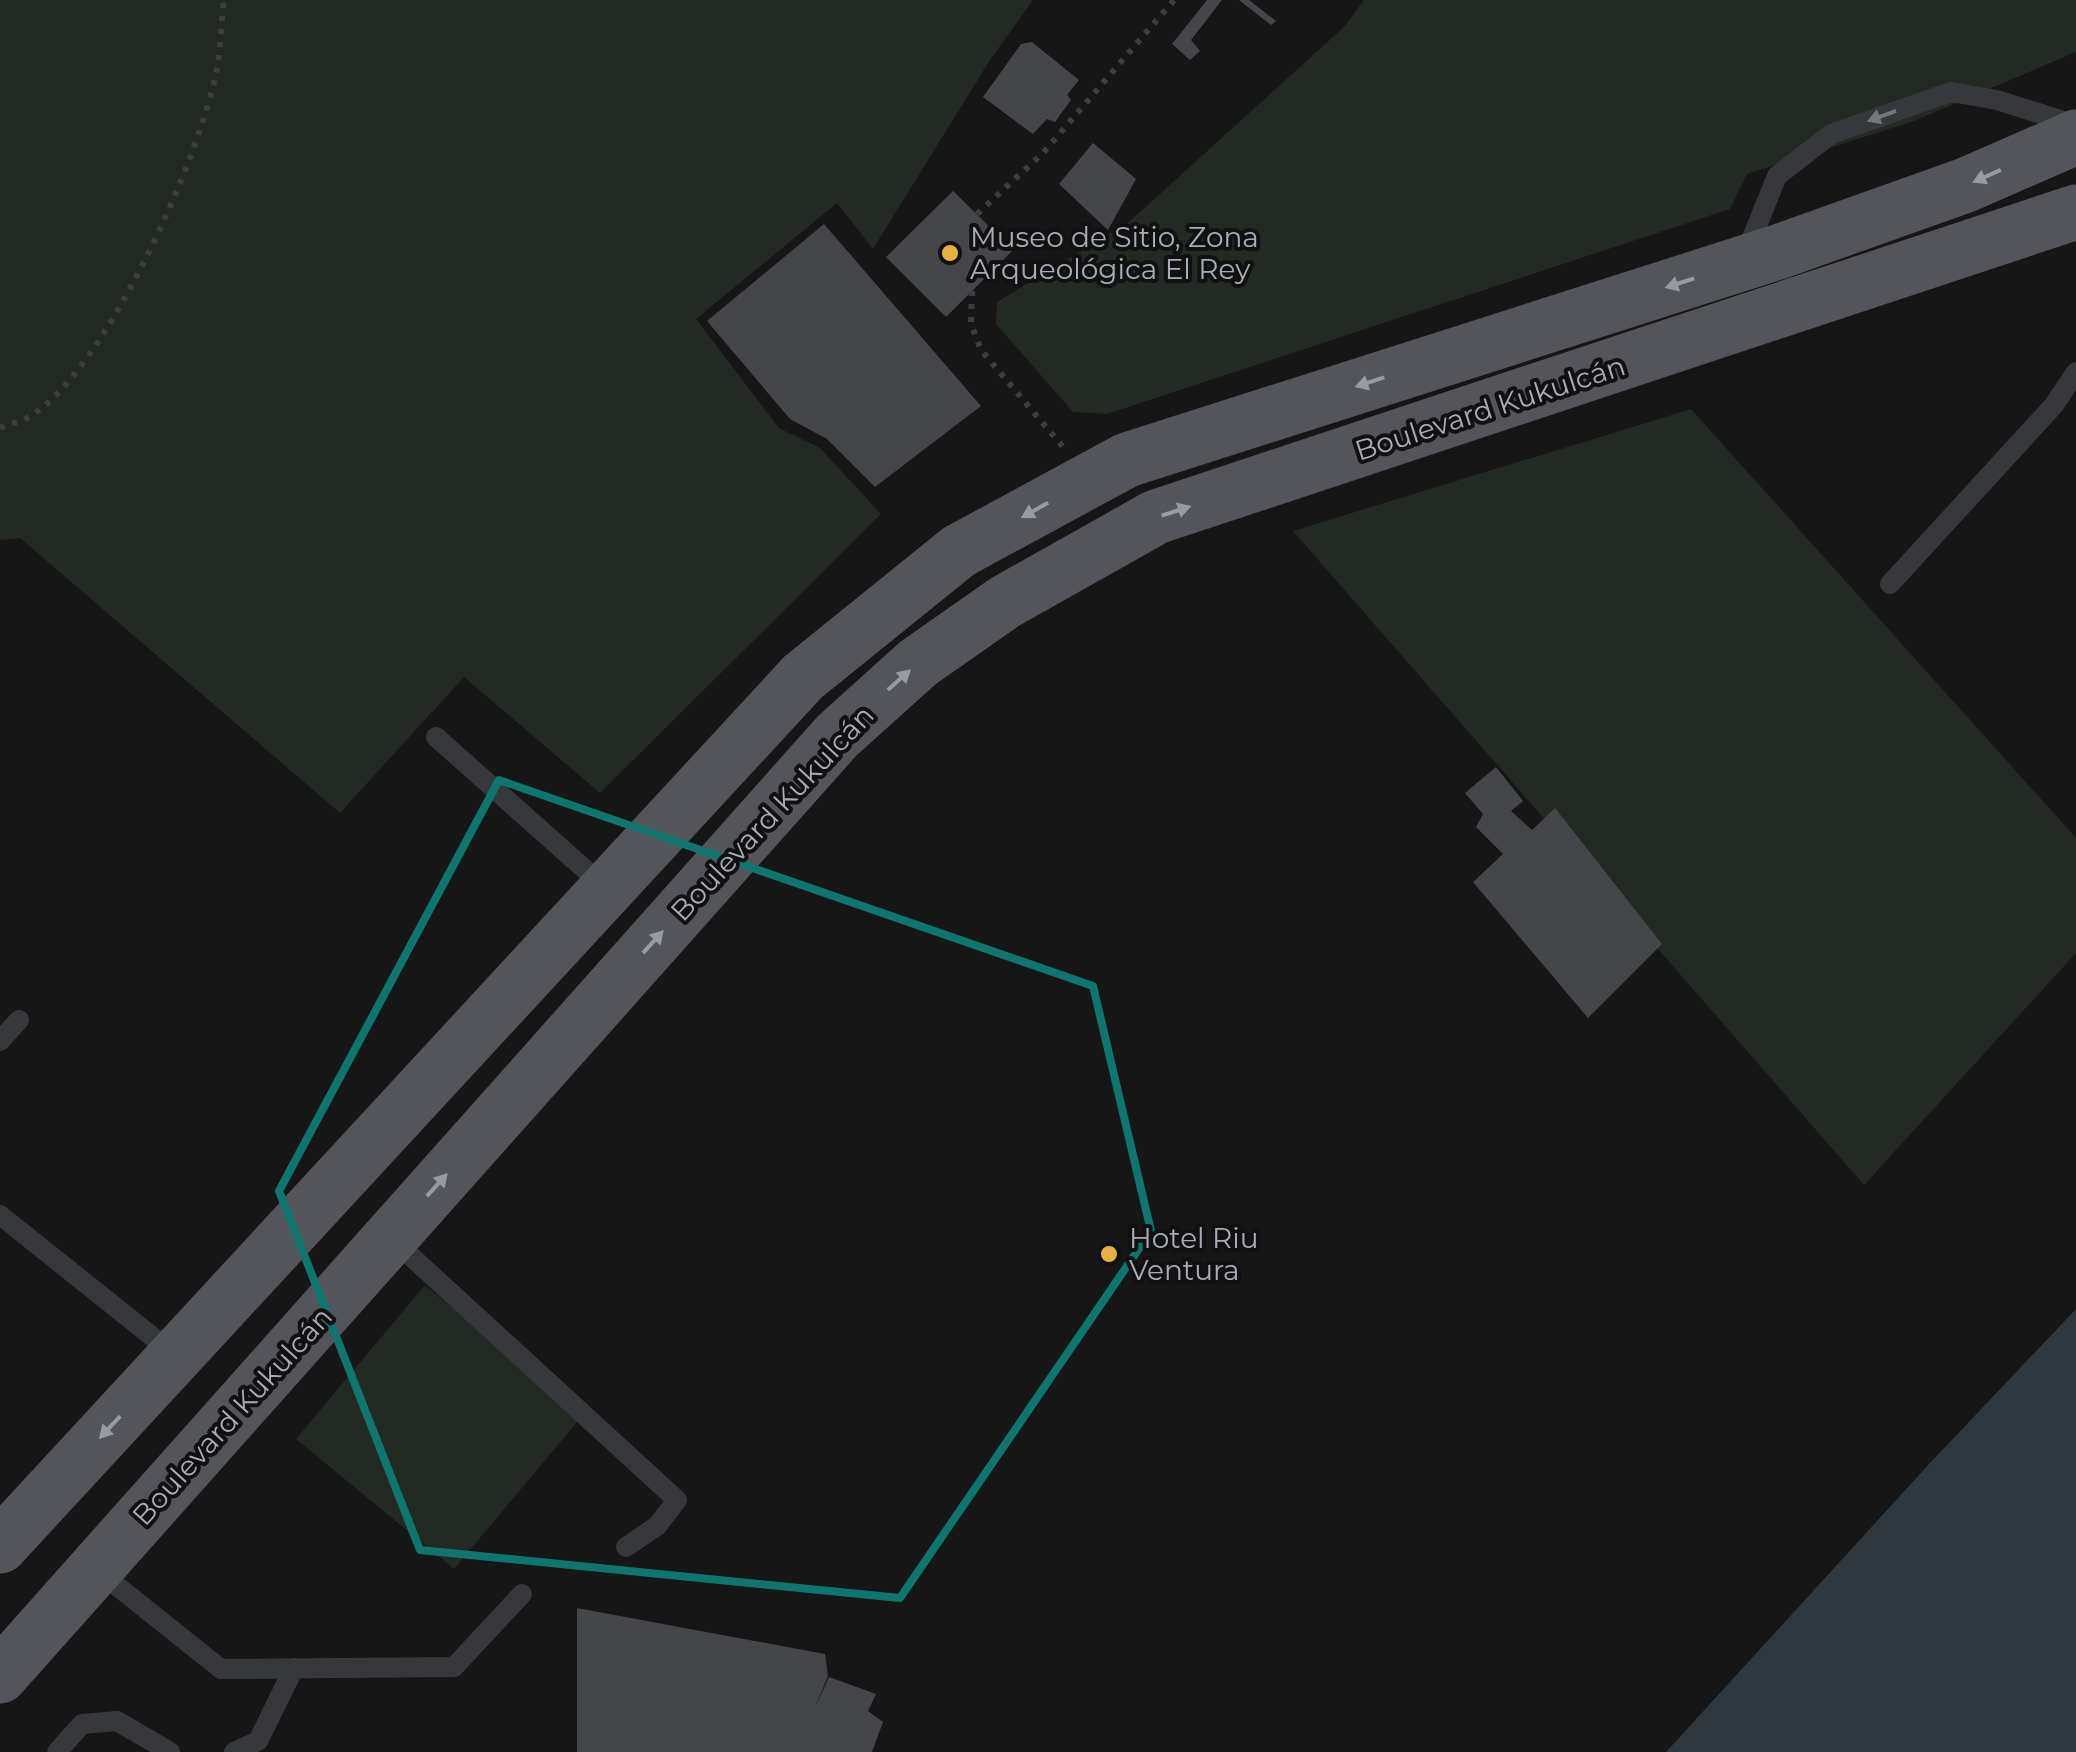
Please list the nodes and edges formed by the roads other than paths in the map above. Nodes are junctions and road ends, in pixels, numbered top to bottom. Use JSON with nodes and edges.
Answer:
{"nodes":[{"id":1,"x":2076,"y":125,"type":"edge"},
{"id":2,"x":2076,"y":137,"type":"edge"},
{"id":3,"x":2076,"y":212,"type":"edge"},
{"id":4,"x":1742,"y":264,"type":"junction"},
{"id":5,"x":2076,"y":372,"type":"edge"},
{"id":6,"x":1890,"y":584,"type":"dead end"},
{"id":7,"x":436,"y":737,"type":"dead end"},
{"id":8,"x":607,"y":890,"type":"junction"},
{"id":9,"x":19,"y":1020,"type":"dead end"},
{"id":10,"x":0,"y":1040,"type":"edge"},
{"id":11,"x":0,"y":1214,"type":"edge"},
{"id":12,"x":390,"y":1238,"type":"junction"},
{"id":13,"x":176,"y":1356,"type":"junction"},
{"id":14,"x":0,"y":1546,"type":"edge"},
{"id":15,"x":626,"y":1547,"type":"dead end"},
{"id":16,"x":96,"y":1568,"type":"junction"},
{"id":17,"x":522,"y":1594,"type":"dead end"},
{"id":18,"x":294,"y":1668,"type":"junction"},
{"id":19,"x":0,"y":1676,"type":"edge"},
{"id":20,"x":57,"y":1752,"type":"edge"},
{"id":21,"x":170,"y":1752,"type":"edge"},
{"id":22,"x":234,"y":1752,"type":"edge"}],
"edges":[{"from":1,"to":4,"type":"lane","one_way":true},
{"from":2,"to":4,"type":"main road","one_way":true},
{"from":12,"to":3,"type":"main road","name":"Boulevard Kukulcán","one_way":true},
{"from":4,"to":8,"type":"main road","one_way":true},
{"from":5,"to":6,"type":"lane"},
{"from":7,"to":8,"type":"lane"},
{"from":8,"to":13,"type":"main road"},
{"from":9,"to":10,"type":"lane"},
{"from":11,"to":13,"type":"lane"},
{"from":12,"to":15,"type":"lane"},
{"from":12,"to":16,"type":"main road","name":"Boulevard Kukulcán"},
{"from":13,"to":14,"type":"main road","one_way":true},
{"from":16,"to":18,"type":"lane"},
{"from":16,"to":19,"type":"main road","name":"Boulevard Kukulcán"},
{"from":17,"to":18,"type":"lane"},
{"from":18,"to":22,"type":"lane"},
{"from":20,"to":21,"type":"lane"}]}
